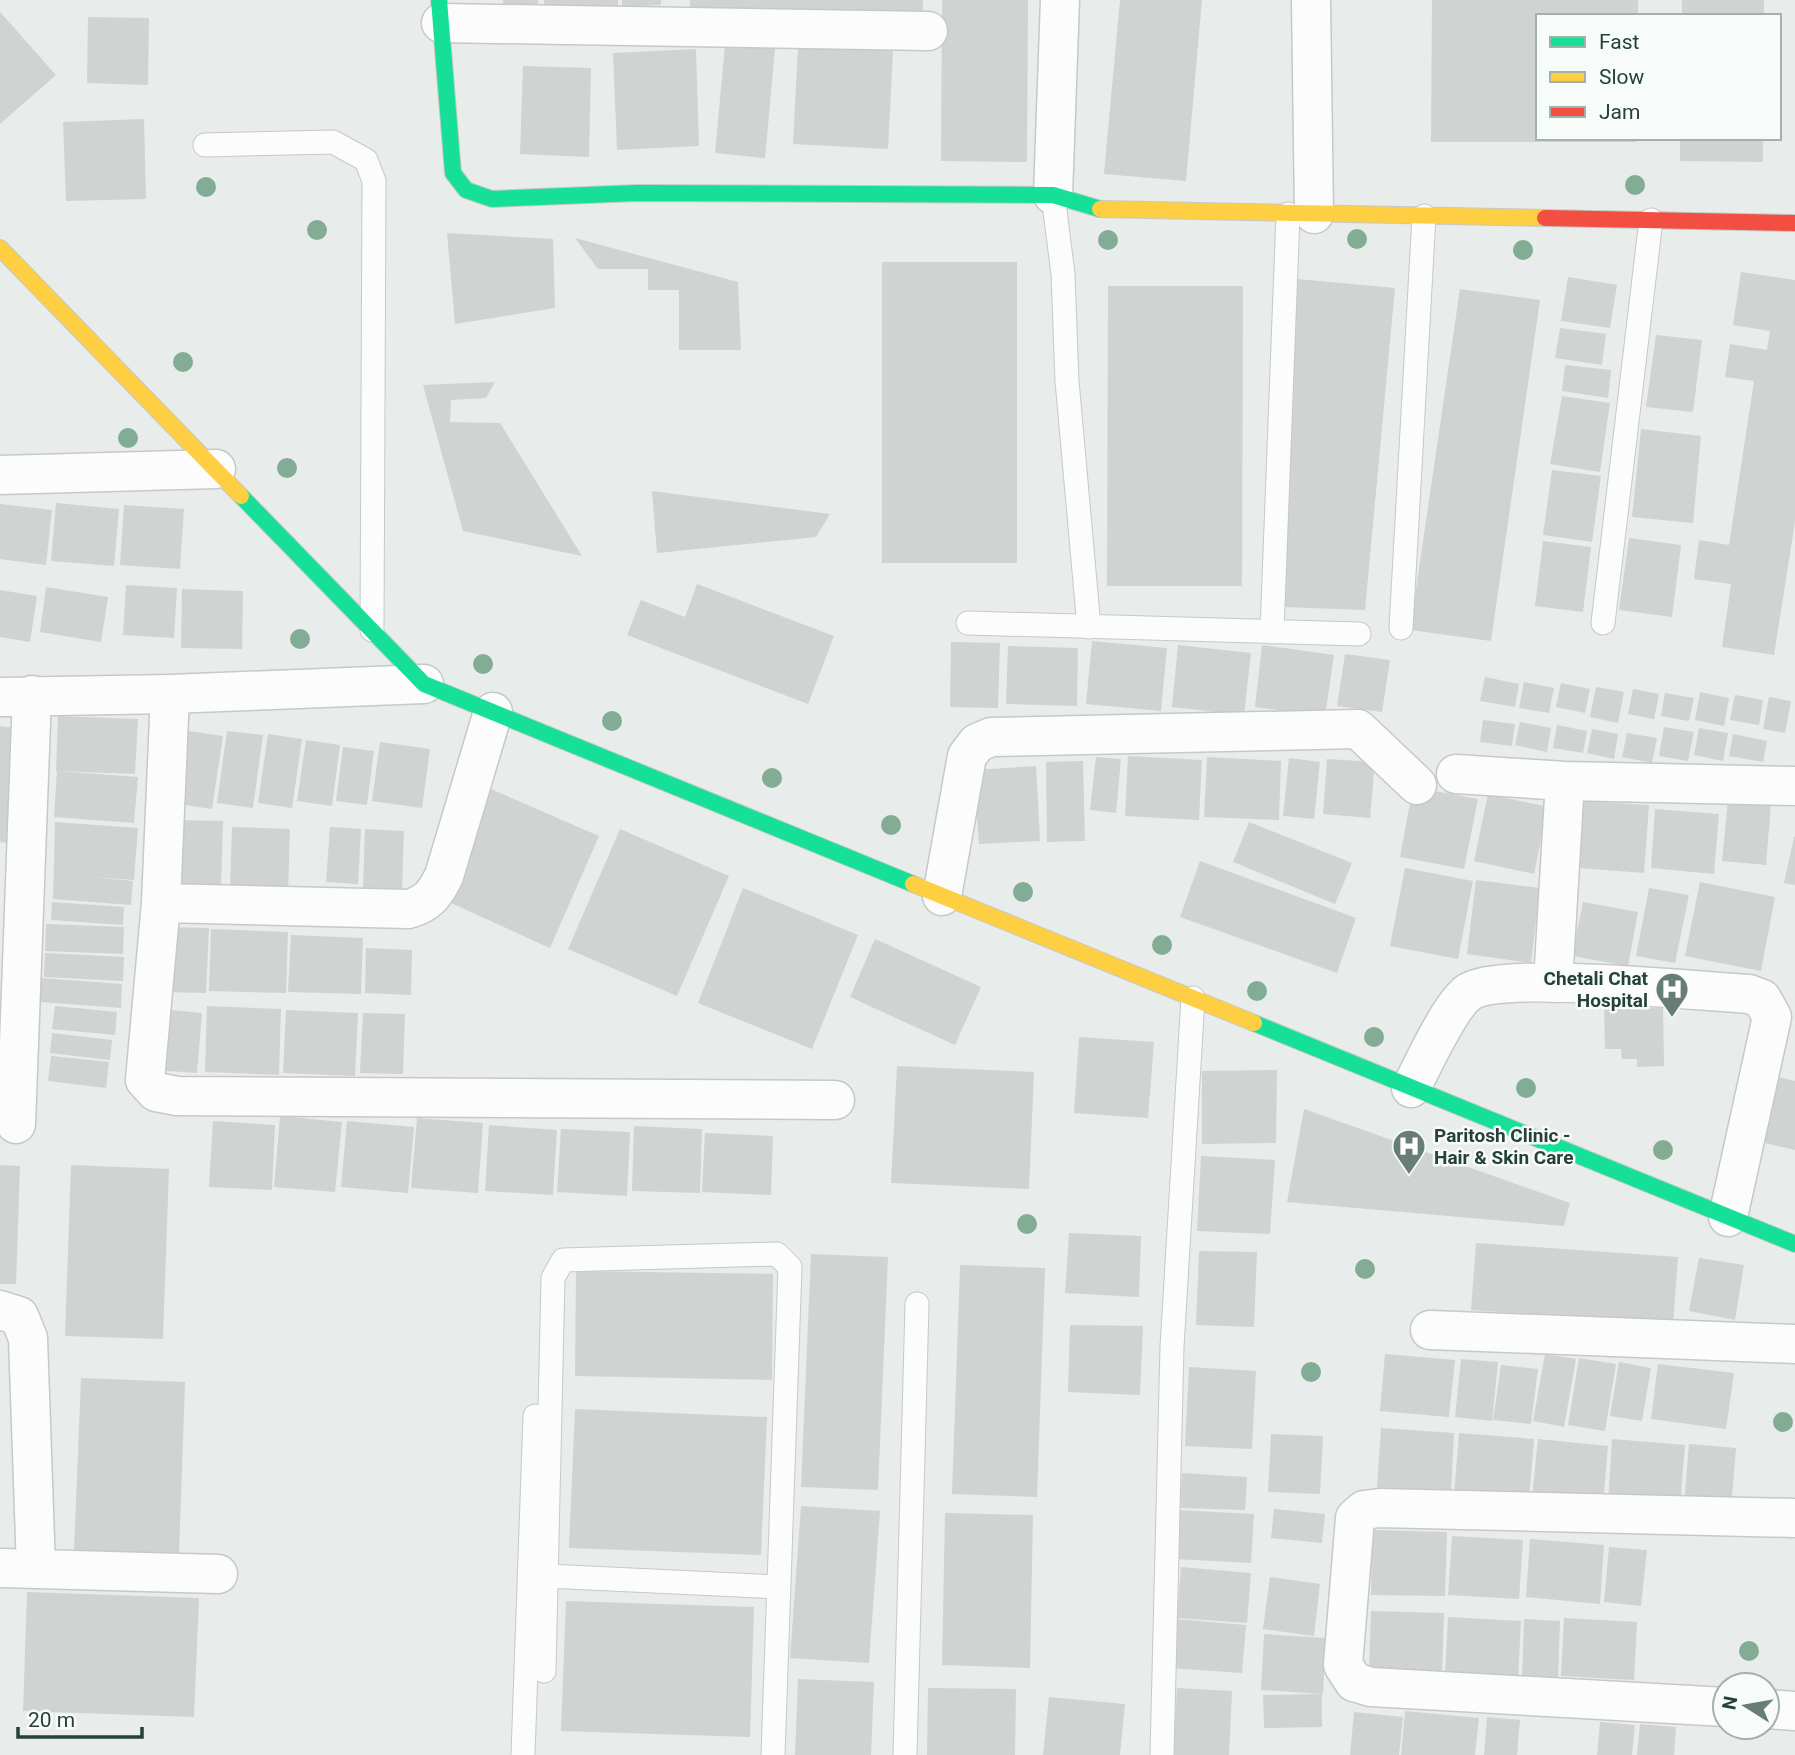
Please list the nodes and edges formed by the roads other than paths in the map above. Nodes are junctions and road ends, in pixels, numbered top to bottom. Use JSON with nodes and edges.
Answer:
{"nodes":[{"id":1,"x":1060,"y":0,"type":"edge"},
{"id":2,"x":1311,"y":0,"type":"edge"},
{"id":3,"x":440,"y":11,"type":"edge"},
{"id":4,"x":928,"y":31,"type":"dead end"},
{"id":5,"x":205,"y":145,"type":"dead end"},
{"id":6,"x":1053,"y":195,"type":"junction"},
{"id":7,"x":1301,"y":214,"type":"junction"},
{"id":8,"x":1424,"y":216,"type":"junction"},
{"id":9,"x":1651,"y":220,"type":"junction"},
{"id":10,"x":1795,"y":223,"type":"edge"},
{"id":11,"x":0,"y":248,"type":"edge"},
{"id":12,"x":215,"y":469,"type":"junction"},
{"id":13,"x":0,"y":475,"type":"edge"},
{"id":14,"x":968,"y":623,"type":"dead end"},
{"id":15,"x":1603,"y":623,"type":"dead end"},
{"id":16,"x":1089,"y":627,"type":"junction"},
{"id":17,"x":1401,"y":628,"type":"dead end"},
{"id":18,"x":372,"y":630,"type":"junction"},
{"id":19,"x":1272,"y":632,"type":"junction"},
{"id":20,"x":1359,"y":634,"type":"dead end"},
{"id":21,"x":424,"y":684,"type":"junction"},
{"id":22,"x":170,"y":694,"type":"junction"},
{"id":23,"x":16,"y":696,"type":"edge"},
{"id":24,"x":494,"y":712,"type":"junction"},
{"id":25,"x":1456,"y":774,"type":"dead end"},
{"id":26,"x":1565,"y":781,"type":"junction"},
{"id":27,"x":1417,"y":785,"type":"dead end"},
{"id":28,"x":1795,"y":786,"type":"edge"},
{"id":29,"x":942,"y":896,"type":"junction"},
{"id":30,"x":161,"y":903,"type":"junction"},
{"id":31,"x":1553,"y":983,"type":"junction"},
{"id":32,"x":1192,"y":998,"type":"junction"},
{"id":33,"x":1411,"y":1087,"type":"junction"},
{"id":34,"x":835,"y":1100,"type":"dead end"},
{"id":35,"x":16,"y":1124,"type":"dead end"},
{"id":36,"x":1728,"y":1217,"type":"junction"},
{"id":37,"x":1795,"y":1244,"type":"edge"},
{"id":38,"x":917,"y":1304,"type":"dead end"},
{"id":39,"x":0,"y":1310,"type":"edge"},
{"id":40,"x":1430,"y":1330,"type":"dead end"},
{"id":41,"x":1795,"y":1343,"type":"edge"},
{"id":42,"x":537,"y":1347,"type":"dead end"},
{"id":43,"x":1795,"y":1518,"type":"edge"},
{"id":44,"x":18,"y":1568,"type":"edge"},
{"id":45,"x":218,"y":1574,"type":"dead end"},
{"id":46,"x":547,"y":1576,"type":"junction"},
{"id":47,"x":779,"y":1587,"type":"junction"},
{"id":48,"x":544,"y":1671,"type":"dead end"},
{"id":49,"x":1711,"y":1706,"type":"edge"},
{"id":50,"x":523,"y":1755,"type":"edge"},
{"id":51,"x":773,"y":1755,"type":"edge"},
{"id":52,"x":905,"y":1755,"type":"edge"},
{"id":53,"x":1161,"y":1755,"type":"edge"}],
"edges":[{"from":1,"to":6,"type":"street"},
{"from":2,"to":7,"type":"street"},
{"from":3,"to":4,"type":"street"},
{"from":3,"to":6,"type":"street"},
{"from":5,"to":18,"type":"lane"},
{"from":6,"to":7,"type":"street"},
{"from":6,"to":16,"type":"lane"},
{"from":7,"to":8,"type":"street"},
{"from":7,"to":19,"type":"lane"},
{"from":8,"to":9,"type":"street"},
{"from":8,"to":17,"type":"lane"},
{"from":9,"to":10,"type":"street"},
{"from":9,"to":15,"type":"lane"},
{"from":11,"to":12,"type":"street"},
{"from":12,"to":13,"type":"street"},
{"from":12,"to":18,"type":"street"},
{"from":14,"to":16,"type":"lane"},
{"from":16,"to":19,"type":"lane"},
{"from":18,"to":21,"type":"street"},
{"from":19,"to":20,"type":"lane"},
{"from":21,"to":22,"type":"street"},
{"from":21,"to":24,"type":"street"},
{"from":22,"to":23,"type":"street"},
{"from":22,"to":30,"type":"street"},
{"from":23,"to":35,"type":"street"},
{"from":24,"to":29,"type":"street"},
{"from":24,"to":30,"type":"street"},
{"from":25,"to":26,"type":"street"},
{"from":26,"to":28,"type":"street"},
{"from":26,"to":31,"type":"street"},
{"from":27,"to":29,"type":"street"},
{"from":29,"to":32,"type":"street"},
{"from":30,"to":34,"type":"street"},
{"from":31,"to":33,"type":"street"},
{"from":31,"to":36,"type":"street"},
{"from":32,"to":33,"type":"street"},
{"from":32,"to":53,"type":"lane"},
{"from":33,"to":36,"type":"street"},
{"from":36,"to":37,"type":"street"},
{"from":38,"to":52,"type":"lane"},
{"from":39,"to":44,"type":"street"},
{"from":40,"to":41,"type":"street"},
{"from":42,"to":50,"type":"lane"},
{"from":43,"to":49,"type":"street"},
{"from":44,"to":45,"type":"street"},
{"from":46,"to":47,"type":"lane"},
{"from":46,"to":47,"type":"lane"},
{"from":46,"to":48,"type":"lane"},
{"from":47,"to":51,"type":"lane"}]}
